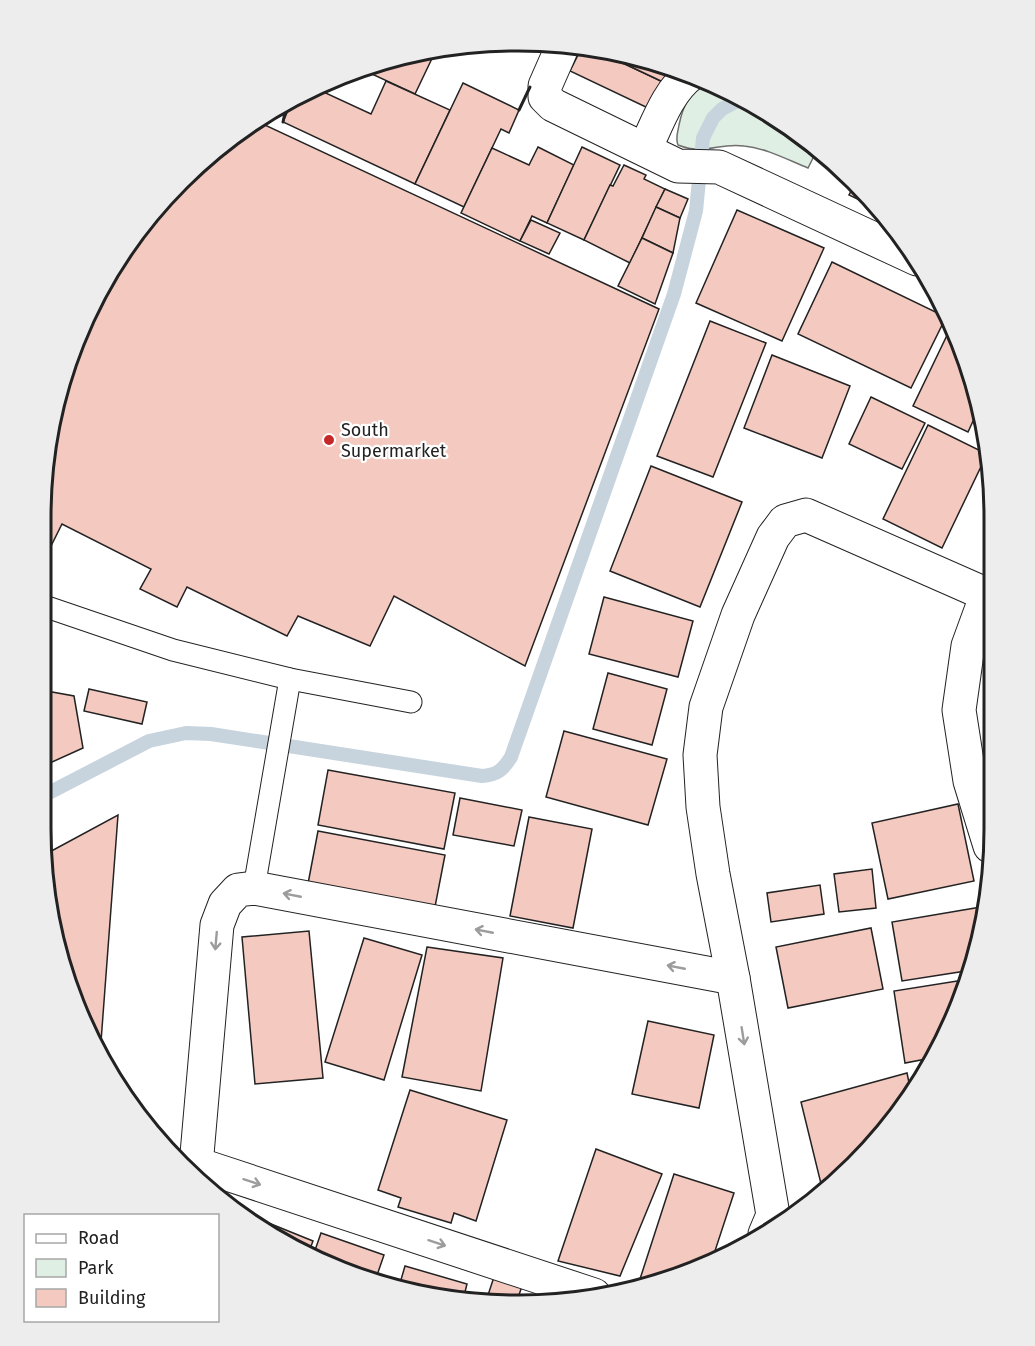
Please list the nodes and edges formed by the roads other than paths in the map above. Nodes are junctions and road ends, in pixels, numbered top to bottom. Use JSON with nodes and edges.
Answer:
{"nodes":[{"id":1,"x":559,"y":53,"type":"edge"},
{"id":2,"x":682,"y":82,"type":"edge"},
{"id":3,"x":645,"y":149,"type":"junction"},
{"id":4,"x":900,"y":251,"type":"edge"},
{"id":5,"x":984,"y":593,"type":"edge"},
{"id":6,"x":984,"y":607,"type":"edge"},
{"id":7,"x":51,"y":608,"type":"edge"},
{"id":8,"x":290,"y":679,"type":"junction"},
{"id":9,"x":411,"y":702,"type":"dead end"},
{"id":10,"x":984,"y":826,"type":"edge"},
{"id":11,"x":254,"y":888,"type":"junction"},
{"id":12,"x":733,"y":978,"type":"junction"},
{"id":13,"x":196,"y":1166,"type":"edge"},
{"id":14,"x":204,"y":1174,"type":"edge"},
{"id":15,"x":771,"y":1220,"type":"edge"},
{"id":16,"x":580,"y":1291,"type":"edge"}],
"edges":[{"from":1,"to":3,"type":"street"},
{"from":2,"to":3,"type":"street"},
{"from":3,"to":4,"type":"street"},
{"from":5,"to":12,"type":"street"},
{"from":6,"to":10,"type":"street"},
{"from":7,"to":8,"type":"lane"},
{"from":8,"to":9,"type":"lane"},
{"from":8,"to":11,"type":"lane"},
{"from":12,"to":11,"type":"street","one_way":true},
{"from":11,"to":13,"type":"street","one_way":true},
{"from":12,"to":15,"type":"street","one_way":true},
{"from":14,"to":16,"type":"street","one_way":true}]}
